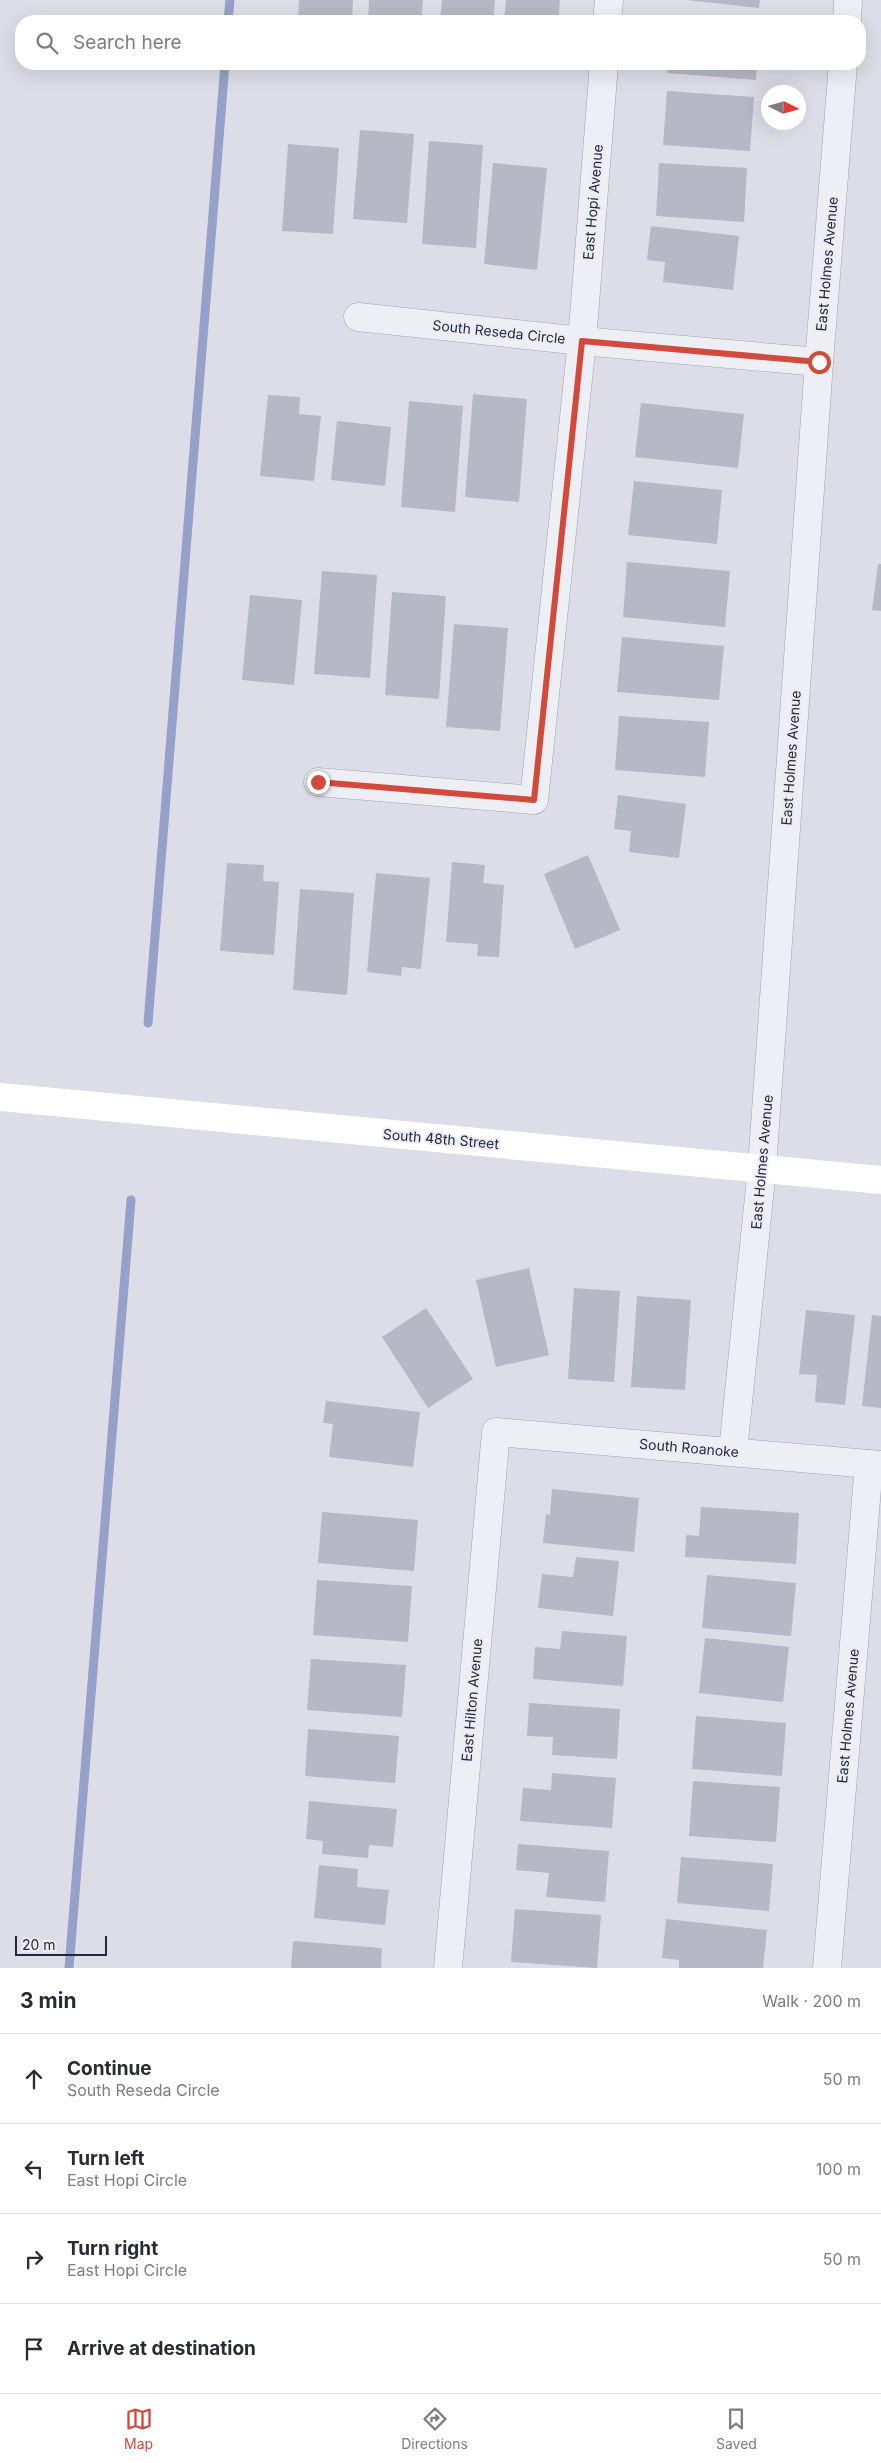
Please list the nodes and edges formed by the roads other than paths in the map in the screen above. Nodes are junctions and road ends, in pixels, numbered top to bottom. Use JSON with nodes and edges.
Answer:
{"nodes":[{"id":1,"x":609,"y":0,"type":"edge"},
{"id":2,"x":848,"y":0,"type":"edge"},
{"id":3,"x":608,"y":15,"type":"edge"},
{"id":4,"x":847,"y":15,"type":"edge"},
{"id":5,"x":604,"y":70,"type":"edge"},
{"id":6,"x":843,"y":70,"type":"edge"},
{"id":7,"x":358,"y":317,"type":"dead end"},
{"id":8,"x":582,"y":341,"type":"junction"},
{"id":9,"x":819,"y":362,"type":"junction"},
{"id":10,"x":318,"y":782,"type":"dead end"},
{"id":11,"x":0,"y":1097,"type":"edge"},
{"id":12,"x":762,"y":1168,"type":"junction"},
{"id":13,"x":881,"y":1180,"type":"edge"},
{"id":14,"x":496,"y":1432,"type":"joint"},
{"id":15,"x":733,"y":1451,"type":"junction"},
{"id":16,"x":875,"y":1464,"type":"edge"},
{"id":17,"x":448,"y":1968,"type":"edge"},
{"id":18,"x":827,"y":1968,"type":"edge"}],
"edges":[{"from":1,"to":3,"type":"street"},
{"from":2,"to":4,"type":"street"},
{"from":5,"to":8,"type":"street","name":"East Hopi Avenue"},
{"from":6,"to":9,"type":"street","name":"East Holmes Avenue"},
{"from":7,"to":8,"type":"street","name":"South Reseda Circle"},
{"from":8,"to":9,"type":"street","name":"South Reseda Circle"},
{"from":8,"to":10,"type":"street","name":"East Hopi Avenue"},
{"from":9,"to":12,"type":"street","name":"East Holmes Avenue"},
{"from":11,"to":12,"type":"street","name":"South 48th Street"},
{"from":12,"to":13,"type":"street","name":"South 48th Street"},
{"from":12,"to":15,"type":"street","name":"East Holmes Avenue"},
{"from":14,"to":15,"type":"street","name":"South Roanoke"},
{"from":14,"to":17,"type":"street","name":"East Hilton Avenue"},
{"from":15,"to":16,"type":"street","name":"South Roanoke"},
{"from":16,"to":18,"type":"street","name":"East Holmes Avenue"}]}
